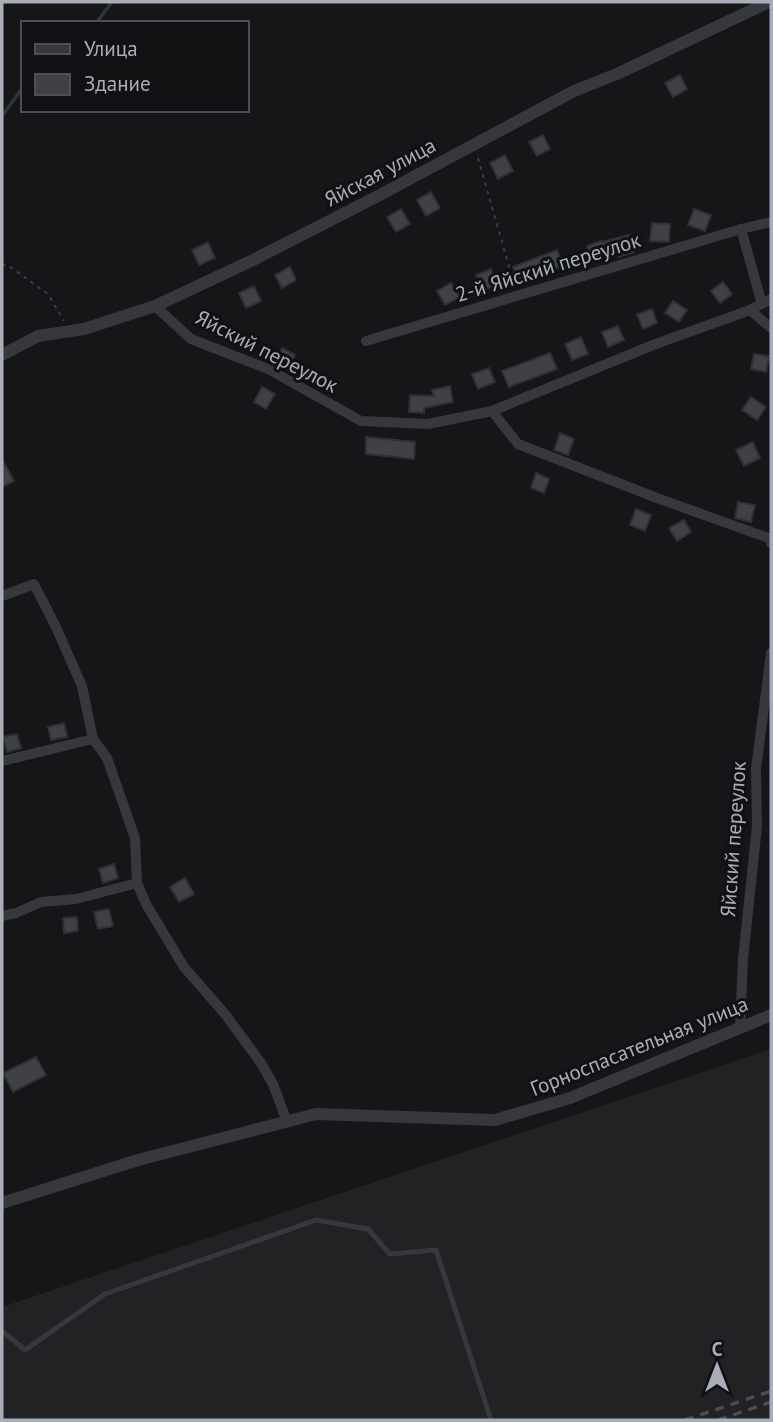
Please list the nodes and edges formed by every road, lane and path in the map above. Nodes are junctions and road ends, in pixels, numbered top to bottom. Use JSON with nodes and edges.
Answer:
{"nodes":[{"id":1,"x":769,"y":2,"type":"edge"},
{"id":2,"x":474,"y":143,"type":"junction"},
{"id":3,"x":771,"y":222,"type":"edge"},
{"id":4,"x":741,"y":229,"type":"junction"},
{"id":5,"x":2,"y":264,"type":"edge"},
{"id":6,"x":517,"y":296,"type":"junction"},
{"id":7,"x":766,"y":301,"type":"edge"},
{"id":8,"x":155,"y":306,"type":"junction"},
{"id":9,"x":750,"y":310,"type":"junction"},
{"id":10,"x":771,"y":328,"type":"edge"},
{"id":11,"x":70,"y":331,"type":"junction"},
{"id":12,"x":366,"y":341,"type":"dead end"},
{"id":13,"x":2,"y":355,"type":"edge"},
{"id":14,"x":492,"y":411,"type":"junction"},
{"id":15,"x":771,"y":538,"type":"edge"},
{"id":16,"x":2,"y":596,"type":"edge"},
{"id":17,"x":771,"y":653,"type":"edge"},
{"id":18,"x":93,"y":739,"type":"junction"},
{"id":19,"x":2,"y":761,"type":"edge"},
{"id":20,"x":137,"y":883,"type":"junction"},
{"id":21,"x":2,"y":916,"type":"edge"},
{"id":22,"x":771,"y":1014,"type":"edge"},
{"id":23,"x":740,"y":1028,"type":"junction"},
{"id":24,"x":287,"y":1122,"type":"junction"},
{"id":25,"x":2,"y":1203,"type":"edge"},
{"id":26,"x":2,"y":1331,"type":"edge"},
{"id":27,"x":491,"y":1420,"type":"edge"}],
"edges":[{"from":1,"to":2,"type":"street","name":"Яйская улица"},
{"from":2,"to":6,"type":"path"},
{"from":2,"to":8,"type":"street","name":"Яйская улица"},
{"from":3,"to":4,"type":"street","name":"2-й Яйский переулок"},
{"from":4,"to":6,"type":"street","name":"2-й Яйский переулок"},
{"from":4,"to":7,"type":"street"},
{"from":5,"to":11,"type":"path"},
{"from":6,"to":12,"type":"street","name":"2-й Яйский переулок"},
{"from":7,"to":9,"type":"street","name":"Яйский переулок"},
{"from":8,"to":11,"type":"street","name":"Яйская улица"},
{"from":8,"to":14,"type":"street","name":"Яйский переулок"},
{"from":9,"to":10,"type":"street"},
{"from":9,"to":14,"type":"street","name":"Яйский переулок"},
{"from":11,"to":13,"type":"street","name":"Яйская улица"},
{"from":14,"to":15,"type":"street"},
{"from":16,"to":18,"type":"street"},
{"from":17,"to":23,"type":"street","name":"Яйский переулок"},
{"from":18,"to":19,"type":"street"},
{"from":18,"to":20,"type":"street"},
{"from":20,"to":21,"type":"street"},
{"from":20,"to":24,"type":"street"},
{"from":22,"to":23,"type":"street","name":"Горноспасательная улица"},
{"from":23,"to":24,"type":"street","name":"Горноспасательная улица"},
{"from":24,"to":25,"type":"street","name":"Горноспасательная улица"},
{"from":26,"to":27,"type":"lane"}]}
